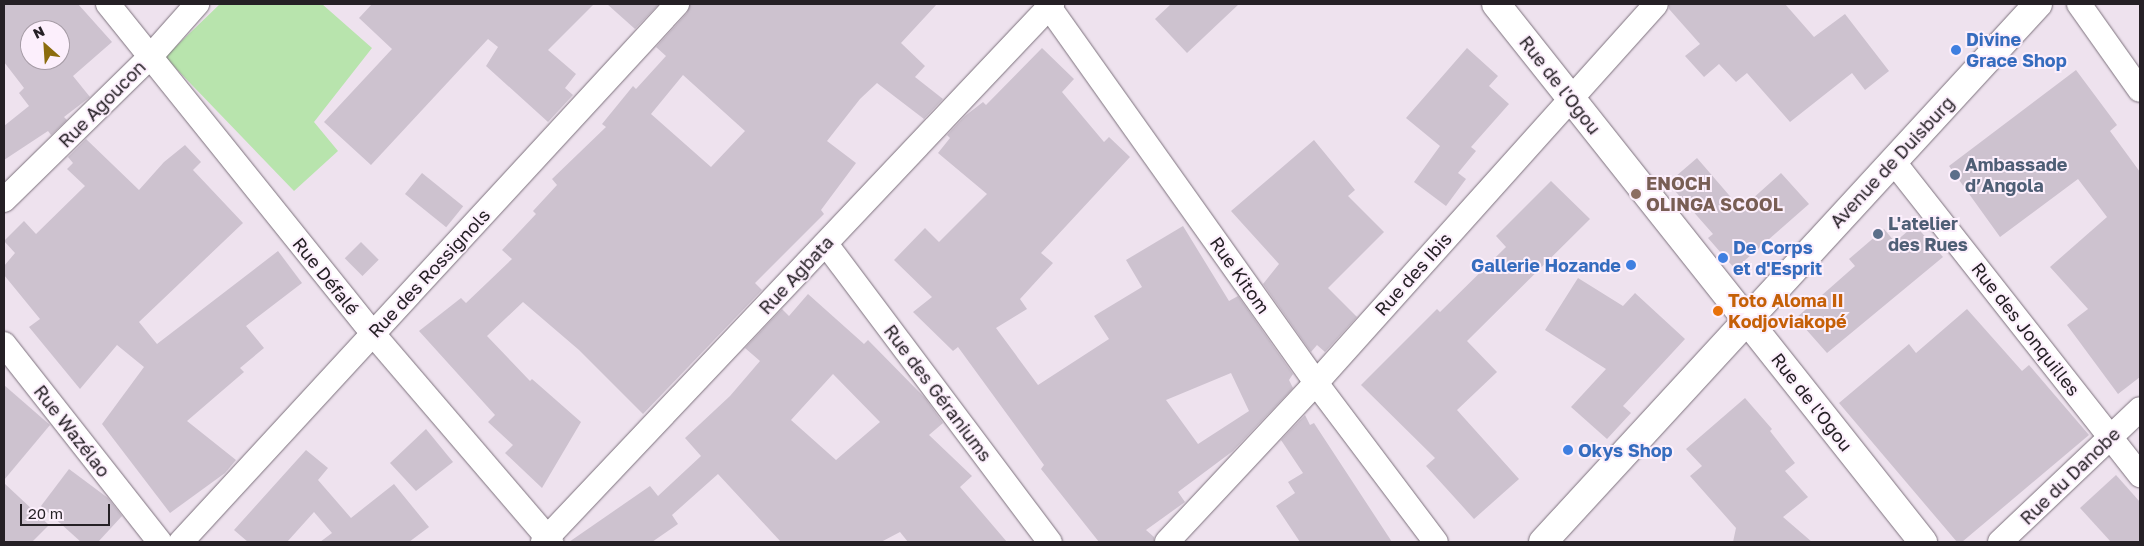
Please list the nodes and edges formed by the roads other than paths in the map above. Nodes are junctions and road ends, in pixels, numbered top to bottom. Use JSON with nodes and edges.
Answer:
{"nodes":[{"id":1,"x":108,"y":4,"type":"edge"},
{"id":2,"x":196,"y":4,"type":"edge"},
{"id":3,"x":677,"y":4,"type":"edge"},
{"id":4,"x":1496,"y":4,"type":"edge"},
{"id":5,"x":1656,"y":4,"type":"edge"},
{"id":6,"x":2038,"y":4,"type":"edge"},
{"id":7,"x":2079,"y":4,"type":"edge"},
{"id":8,"x":1050,"y":5,"type":"edge"},
{"id":9,"x":150,"y":57,"type":"junction"},
{"id":10,"x":2140,"y":90,"type":"edge"},
{"id":11,"x":1570,"y":98,"type":"junction"},
{"id":12,"x":1893,"y":161,"type":"junction"},
{"id":13,"x":4,"y":200,"type":"edge"},
{"id":14,"x":826,"y":244,"type":"junction"},
{"id":15,"x":1746,"y":320,"type":"junction"},
{"id":16,"x":373,"y":334,"type":"junction"},
{"id":17,"x":4,"y":344,"type":"edge"},
{"id":18,"x":1316,"y":383,"type":"junction"},
{"id":19,"x":2140,"y":409,"type":"edge"},
{"id":20,"x":2111,"y":437,"type":"junction"},
{"id":21,"x":2140,"y":475,"type":"edge"},
{"id":22,"x":547,"y":541,"type":"edge"},
{"id":23,"x":160,"y":542,"type":"edge"},
{"id":24,"x":181,"y":542,"type":"edge"},
{"id":25,"x":1050,"y":542,"type":"edge"},
{"id":26,"x":1167,"y":542,"type":"edge"},
{"id":27,"x":1436,"y":542,"type":"edge"},
{"id":28,"x":1543,"y":542,"type":"edge"},
{"id":29,"x":1923,"y":542,"type":"edge"},
{"id":30,"x":2000,"y":542,"type":"edge"}],
"edges":[{"from":1,"to":9,"type":"street","name":"Rue Défalé"},
{"from":2,"to":9,"type":"street","name":"Rue Agoucon"},
{"from":3,"to":16,"type":"street","name":"Rue des Rossignols"},
{"from":4,"to":11,"type":"street","name":"Rue de l'Ogou"},
{"from":5,"to":11,"type":"street","name":"Rue des Ibis"},
{"from":6,"to":12,"type":"street","name":"Avenue de Duisburg"},
{"from":7,"to":10,"type":"street"},
{"from":8,"to":14,"type":"street","name":"Rue Agbata"},
{"from":8,"to":18,"type":"street","name":"Rue Kitom"},
{"from":9,"to":13,"type":"street","name":"Rue Agoucon"},
{"from":9,"to":16,"type":"street","name":"Rue Défalé"},
{"from":11,"to":15,"type":"street","name":"Rue de l'Ogou"},
{"from":11,"to":18,"type":"street","name":"Rue des Ibis"},
{"from":12,"to":15,"type":"street","name":"Avenue de Duisburg"},
{"from":12,"to":20,"type":"street","name":"Rue des Jonquilles"},
{"from":14,"to":22,"type":"street","name":"Rue Agbata"},
{"from":14,"to":25,"type":"street","name":"Rue des Géraniums"},
{"from":15,"to":28,"type":"street","name":"Avenue de Duisburg"},
{"from":15,"to":29,"type":"street","name":"Rue de l'Ogou"},
{"from":16,"to":22,"type":"street","name":"Rue Défalé"},
{"from":16,"to":24,"type":"street","name":"Rue des Rossignols"},
{"from":17,"to":23,"type":"street","name":"Rue Wazélao"},
{"from":18,"to":26,"type":"street","name":"Rue des Ibis"},
{"from":18,"to":27,"type":"street","name":"Rue Kitom"},
{"from":19,"to":20,"type":"street","name":"Rue du Danobe"},
{"from":20,"to":21,"type":"street","name":"Rue des Jonquilles"},
{"from":20,"to":30,"type":"street","name":"Rue du Danobe"}]}
